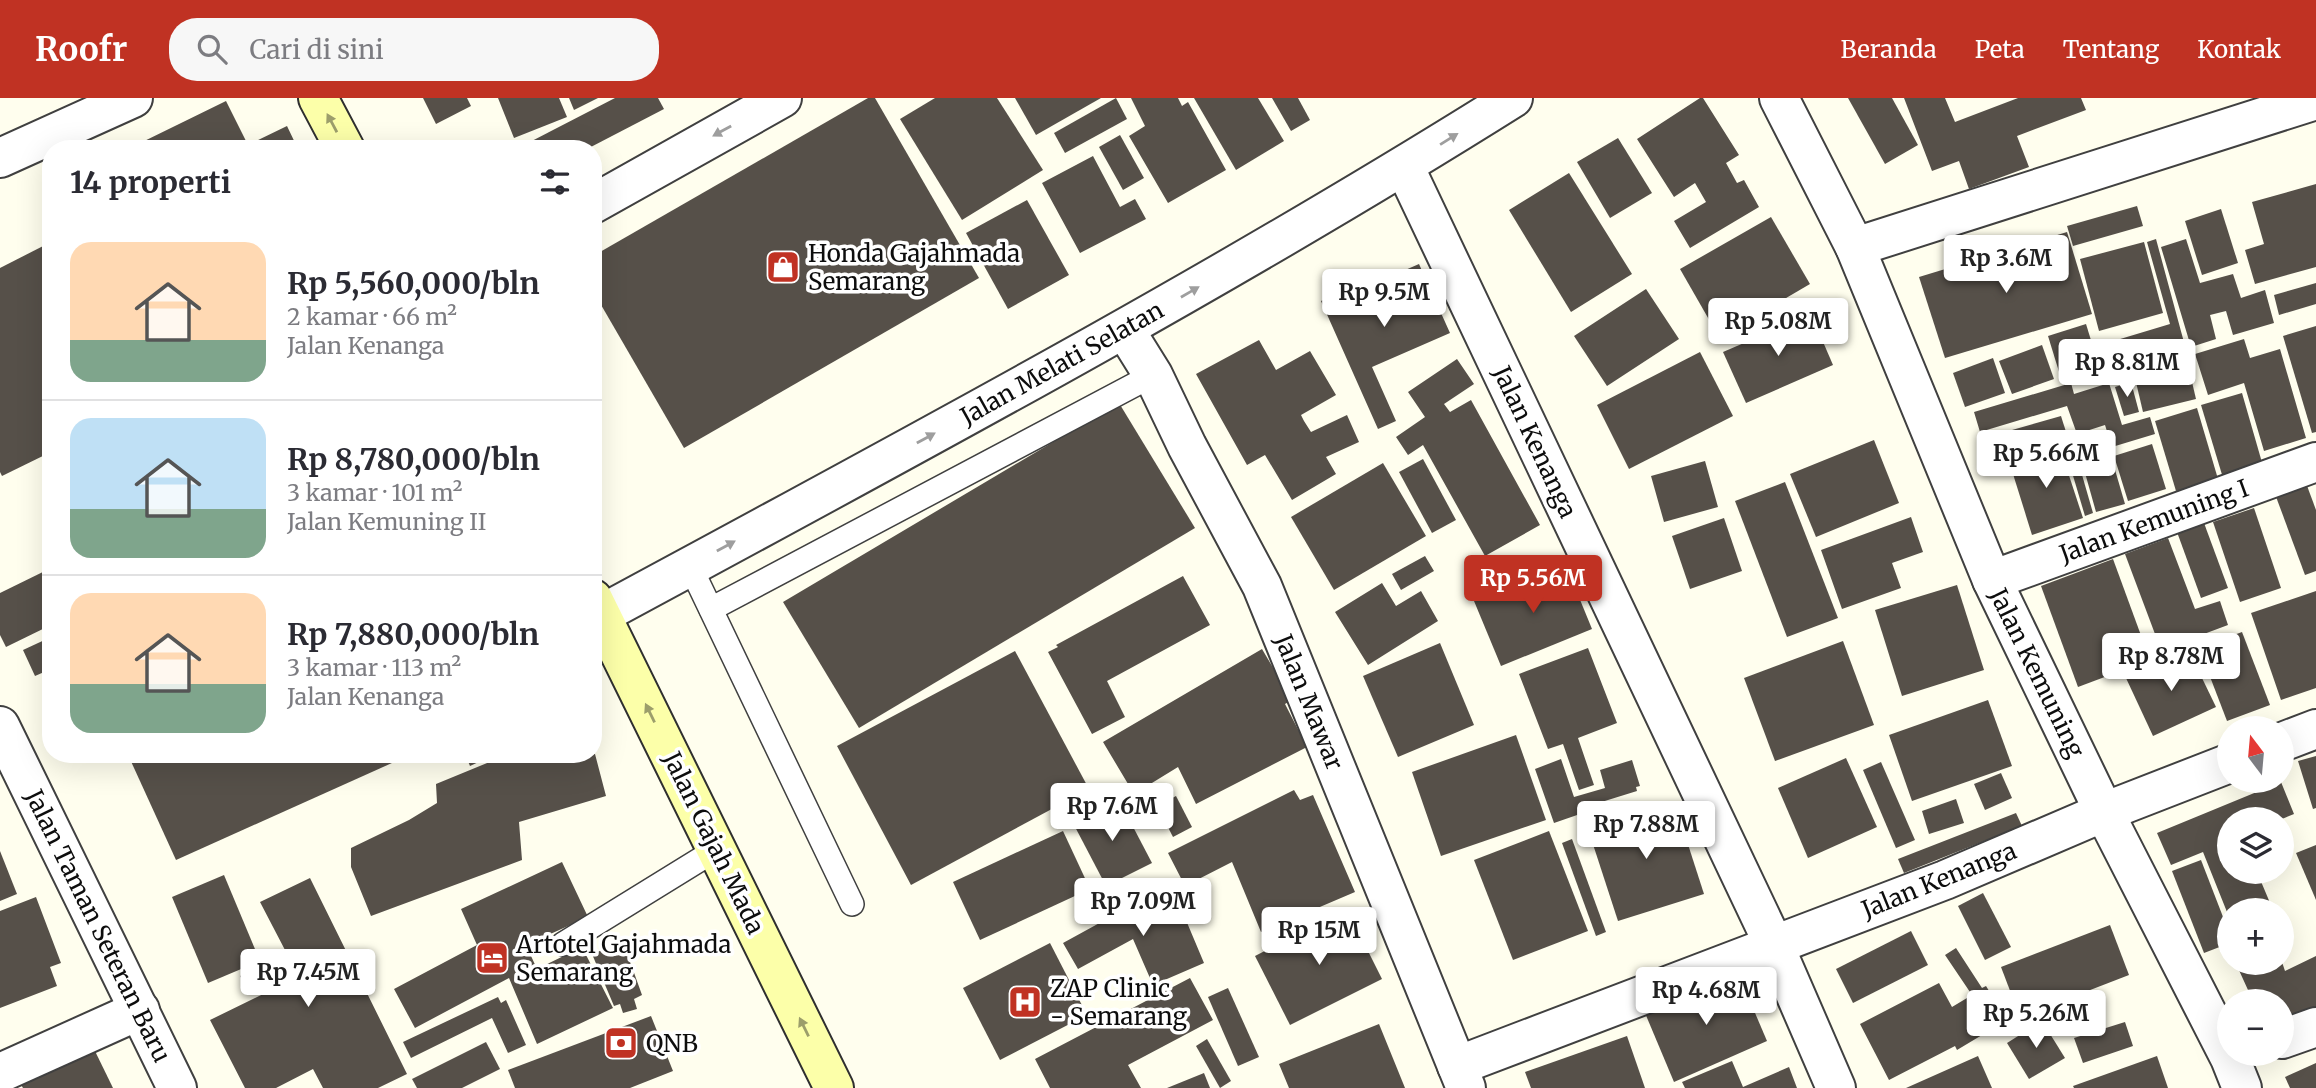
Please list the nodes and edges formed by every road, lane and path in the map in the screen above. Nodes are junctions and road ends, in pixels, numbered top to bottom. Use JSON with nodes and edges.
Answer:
{"nodes":[{"id":1,"x":133,"y":98,"type":"edge"},
{"id":2,"x":318,"y":98,"type":"edge"},
{"id":3,"x":782,"y":98,"type":"edge"},
{"id":4,"x":1513,"y":98,"type":"edge"},
{"id":5,"x":1779,"y":98,"type":"edge"},
{"id":6,"x":2316,"y":100,"type":"edge"},
{"id":7,"x":2266,"y":106,"type":"edge"},
{"id":8,"x":340,"y":140,"type":"edge"},
{"id":9,"x":0,"y":158,"type":"edge"},
{"id":10,"x":1404,"y":166,"type":"junction"},
{"id":11,"x":602,"y":199,"type":"edge"},
{"id":12,"x":1855,"y":247,"type":"junction"},
{"id":13,"x":1125,"y":330,"type":"junction"},
{"id":14,"x":1153,"y":375,"type":"junction"},
{"id":15,"x":2316,"y":462,"type":"edge"},
{"id":16,"x":690,"y":566,"type":"junction"},
{"id":17,"x":1992,"y":580,"type":"junction"},
{"id":18,"x":602,"y":604,"type":"edge"},
{"id":19,"x":711,"y":609,"type":"junction"},
{"id":20,"x":602,"y":614,"type":"edge"},
{"id":21,"x":2316,"y":729,"type":"edge"},
{"id":22,"x":2294,"y":738,"type":"edge"},
{"id":23,"x":4,"y":743,"type":"edge"},
{"id":24,"x":2217,"y":768,"type":"edge"},
{"id":25,"x":2104,"y":812,"type":"junction"},
{"id":26,"x":717,"y":849,"type":"junction"},
{"id":27,"x":852,"y":904,"type":"dead end"},
{"id":28,"x":562,"y":944,"type":"dead end"},
{"id":29,"x":1774,"y":945,"type":"junction"},
{"id":30,"x":139,"y":1010,"type":"junction"},
{"id":31,"x":2316,"y":1027,"type":"edge"},
{"id":32,"x":2294,"y":1035,"type":"edge"},
{"id":33,"x":2238,"y":1067,"type":"edge"},
{"id":34,"x":0,"y":1073,"type":"edge"},
{"id":35,"x":1461,"y":1077,"type":"edge"},
{"id":36,"x":177,"y":1088,"type":"edge"},
{"id":37,"x":834,"y":1088,"type":"edge"},
{"id":38,"x":1836,"y":1088,"type":"edge"}],
"edges":[{"from":1,"to":9,"type":"street"},
{"from":8,"to":2,"type":"main road","one_way":true},
{"from":3,"to":11,"type":"street","one_way":true},
{"from":10,"to":4,"type":"street","name":"Jalan Melati Selatan","one_way":true},
{"from":5,"to":12,"type":"street","name":"Jalan Kemuning"},
{"from":6,"to":7,"type":"street"},
{"from":7,"to":12,"type":"street"},
{"from":13,"to":10,"type":"street","name":"Jalan Melati Selatan","one_way":true},
{"from":10,"to":29,"type":"street","name":"Jalan Kenanga"},
{"from":12,"to":17,"type":"street","name":"Jalan Kemuning"},
{"from":13,"to":14,"type":"street","name":"Jalan Mawar"},
{"from":16,"to":13,"type":"street","name":"Jalan Melati Selatan","one_way":true},
{"from":14,"to":19,"type":"lane"},
{"from":14,"to":35,"type":"street","name":"Jalan Mawar"},
{"from":15,"to":17,"type":"street","name":"Jalan Kemuning I"},
{"from":16,"to":18,"type":"street","name":"Jalan Melati Selatan"},
{"from":16,"to":19,"type":"lane"},
{"from":17,"to":25,"type":"street","name":"Jalan Kemuning"},
{"from":19,"to":27,"type":"lane"},
{"from":26,"to":20,"type":"main road","name":"Jalan Gajah Mada","one_way":true},
{"from":21,"to":22,"type":"street"},
{"from":23,"to":30,"type":"street","name":"Jalan Taman Seteran Baru"},
{"from":24,"to":25,"type":"street","name":"Jalan Kenanga"},
{"from":25,"to":29,"type":"street","name":"Jalan Kenanga"},
{"from":25,"to":33,"type":"street","name":"Jalan Kemuning"},
{"from":26,"to":28,"type":"lane"},
{"from":37,"to":26,"type":"main road","name":"Jalan Gajah Mada","one_way":true},
{"from":29,"to":35,"type":"street","name":"Jalan Kenanga"},
{"from":29,"to":38,"type":"street","name":"Jalan Kenanga"},
{"from":30,"to":34,"type":"street"},
{"from":30,"to":36,"type":"street","name":"Jalan Taman Seteran Baru"},
{"from":31,"to":32,"type":"street"}]}
